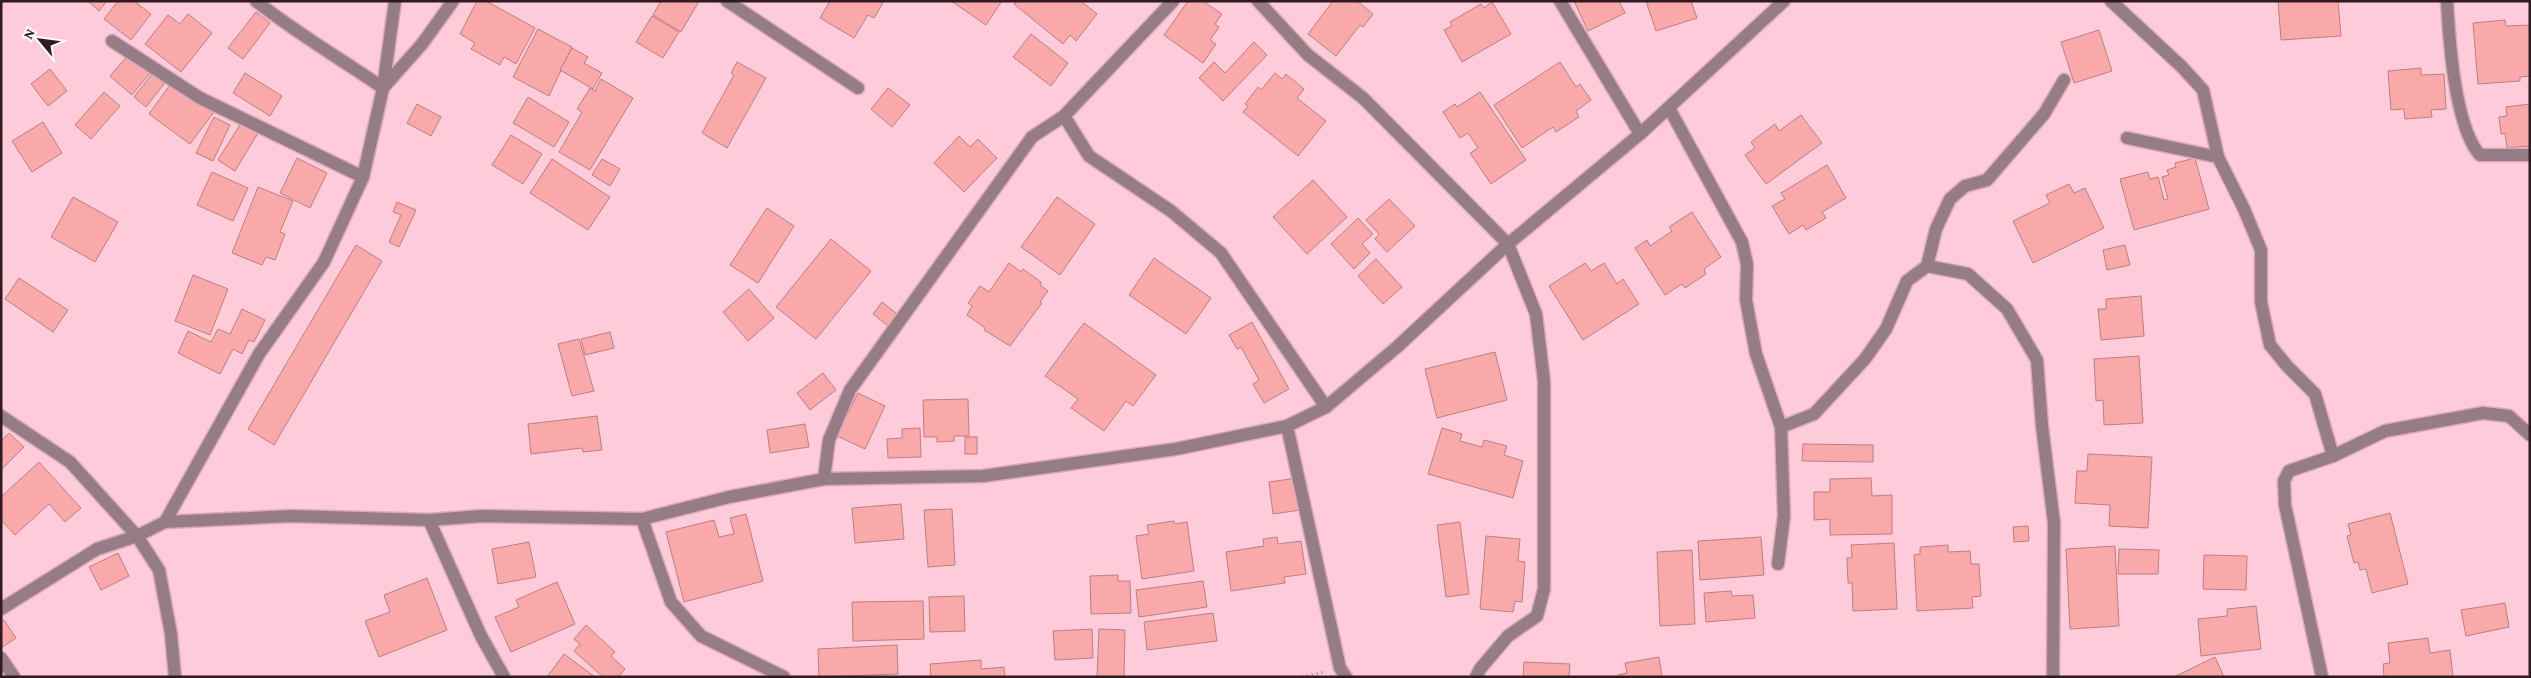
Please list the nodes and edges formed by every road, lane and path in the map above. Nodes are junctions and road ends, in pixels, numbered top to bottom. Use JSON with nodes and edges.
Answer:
{"nodes":[{"id":1,"x":256,"y":1,"type":"edge"},
{"id":2,"x":395,"y":1,"type":"edge"},
{"id":3,"x":453,"y":1,"type":"edge"},
{"id":4,"x":727,"y":1,"type":"edge"},
{"id":5,"x":1173,"y":1,"type":"edge"},
{"id":6,"x":1258,"y":1,"type":"edge"},
{"id":7,"x":1560,"y":1,"type":"edge"},
{"id":8,"x":1784,"y":1,"type":"edge"},
{"id":9,"x":2111,"y":1,"type":"edge"},
{"id":10,"x":2447,"y":1,"type":"edge"},
{"id":11,"x":112,"y":41,"type":"dead end"},
{"id":12,"x":2064,"y":80,"type":"dead end"},
{"id":13,"x":383,"y":88,"type":"junction"},
{"id":14,"x":858,"y":88,"type":"dead end"},
{"id":15,"x":1669,"y":108,"type":"junction"},
{"id":16,"x":1064,"y":116,"type":"junction"},
{"id":17,"x":1640,"y":134,"type":"junction"},
{"id":18,"x":2127,"y":138,"type":"dead end"},
{"id":19,"x":2530,"y":155,"type":"edge"},
{"id":20,"x":2218,"y":157,"type":"junction"},
{"id":21,"x":362,"y":178,"type":"junction"},
{"id":22,"x":1508,"y":244,"type":"junction"},
{"id":23,"x":1927,"y":266,"type":"junction"},
{"id":24,"x":1326,"y":407,"type":"junction"},
{"id":25,"x":1,"y":416,"type":"edge"},
{"id":26,"x":1287,"y":426,"type":"junction"},
{"id":27,"x":1780,"y":427,"type":"junction"},
{"id":28,"x":2530,"y":435,"type":"edge"},
{"id":29,"x":2333,"y":456,"type":"junction"},
{"id":30,"x":824,"y":479,"type":"junction"},
{"id":31,"x":642,"y":519,"type":"junction"},
{"id":32,"x":429,"y":520,"type":"junction"},
{"id":33,"x":165,"y":522,"type":"junction"},
{"id":34,"x":137,"y":536,"type":"junction"},
{"id":35,"x":1778,"y":564,"type":"dead end"},
{"id":36,"x":1,"y":609,"type":"edge"},
{"id":37,"x":1,"y":658,"type":"edge"},
{"id":38,"x":14,"y":677,"type":"edge"},
{"id":39,"x":175,"y":677,"type":"edge"},
{"id":40,"x":504,"y":677,"type":"edge"},
{"id":41,"x":784,"y":677,"type":"edge"},
{"id":42,"x":1346,"y":677,"type":"edge"},
{"id":43,"x":1476,"y":677,"type":"edge"},
{"id":44,"x":2053,"y":677,"type":"edge"},
{"id":45,"x":2322,"y":677,"type":"edge"}],
"edges":[{"from":1,"to":13,"type":"street"},
{"from":2,"to":13,"type":"street"},
{"from":3,"to":13,"type":"street"},
{"from":4,"to":14,"type":"street"},
{"from":5,"to":16,"type":"street"},
{"from":6,"to":22,"type":"street"},
{"from":7,"to":17,"type":"street"},
{"from":8,"to":15,"type":"street"},
{"from":9,"to":20,"type":"street"},
{"from":10,"to":19,"type":"street"},
{"from":11,"to":21,"type":"street"},
{"from":12,"to":23,"type":"street"},
{"from":13,"to":21,"type":"street"},
{"from":15,"to":17,"type":"street"},
{"from":15,"to":27,"type":"street"},
{"from":16,"to":24,"type":"street"},
{"from":16,"to":30,"type":"street"},
{"from":17,"to":22,"type":"street"},
{"from":18,"to":20,"type":"street"},
{"from":20,"to":29,"type":"street"},
{"from":21,"to":33,"type":"street"},
{"from":22,"to":24,"type":"street"},
{"from":22,"to":43,"type":"street"},
{"from":23,"to":27,"type":"street"},
{"from":23,"to":44,"type":"street"},
{"from":24,"to":26,"type":"street"},
{"from":25,"to":34,"type":"street"},
{"from":26,"to":30,"type":"street"},
{"from":26,"to":42,"type":"street"},
{"from":27,"to":35,"type":"street"},
{"from":28,"to":29,"type":"street"},
{"from":29,"to":45,"type":"street"},
{"from":30,"to":31,"type":"street"},
{"from":31,"to":32,"type":"street"},
{"from":31,"to":41,"type":"street"},
{"from":32,"to":33,"type":"street"},
{"from":32,"to":40,"type":"street"},
{"from":33,"to":34,"type":"street"},
{"from":34,"to":36,"type":"street"},
{"from":34,"to":39,"type":"street"},
{"from":37,"to":38,"type":"street"}]}
